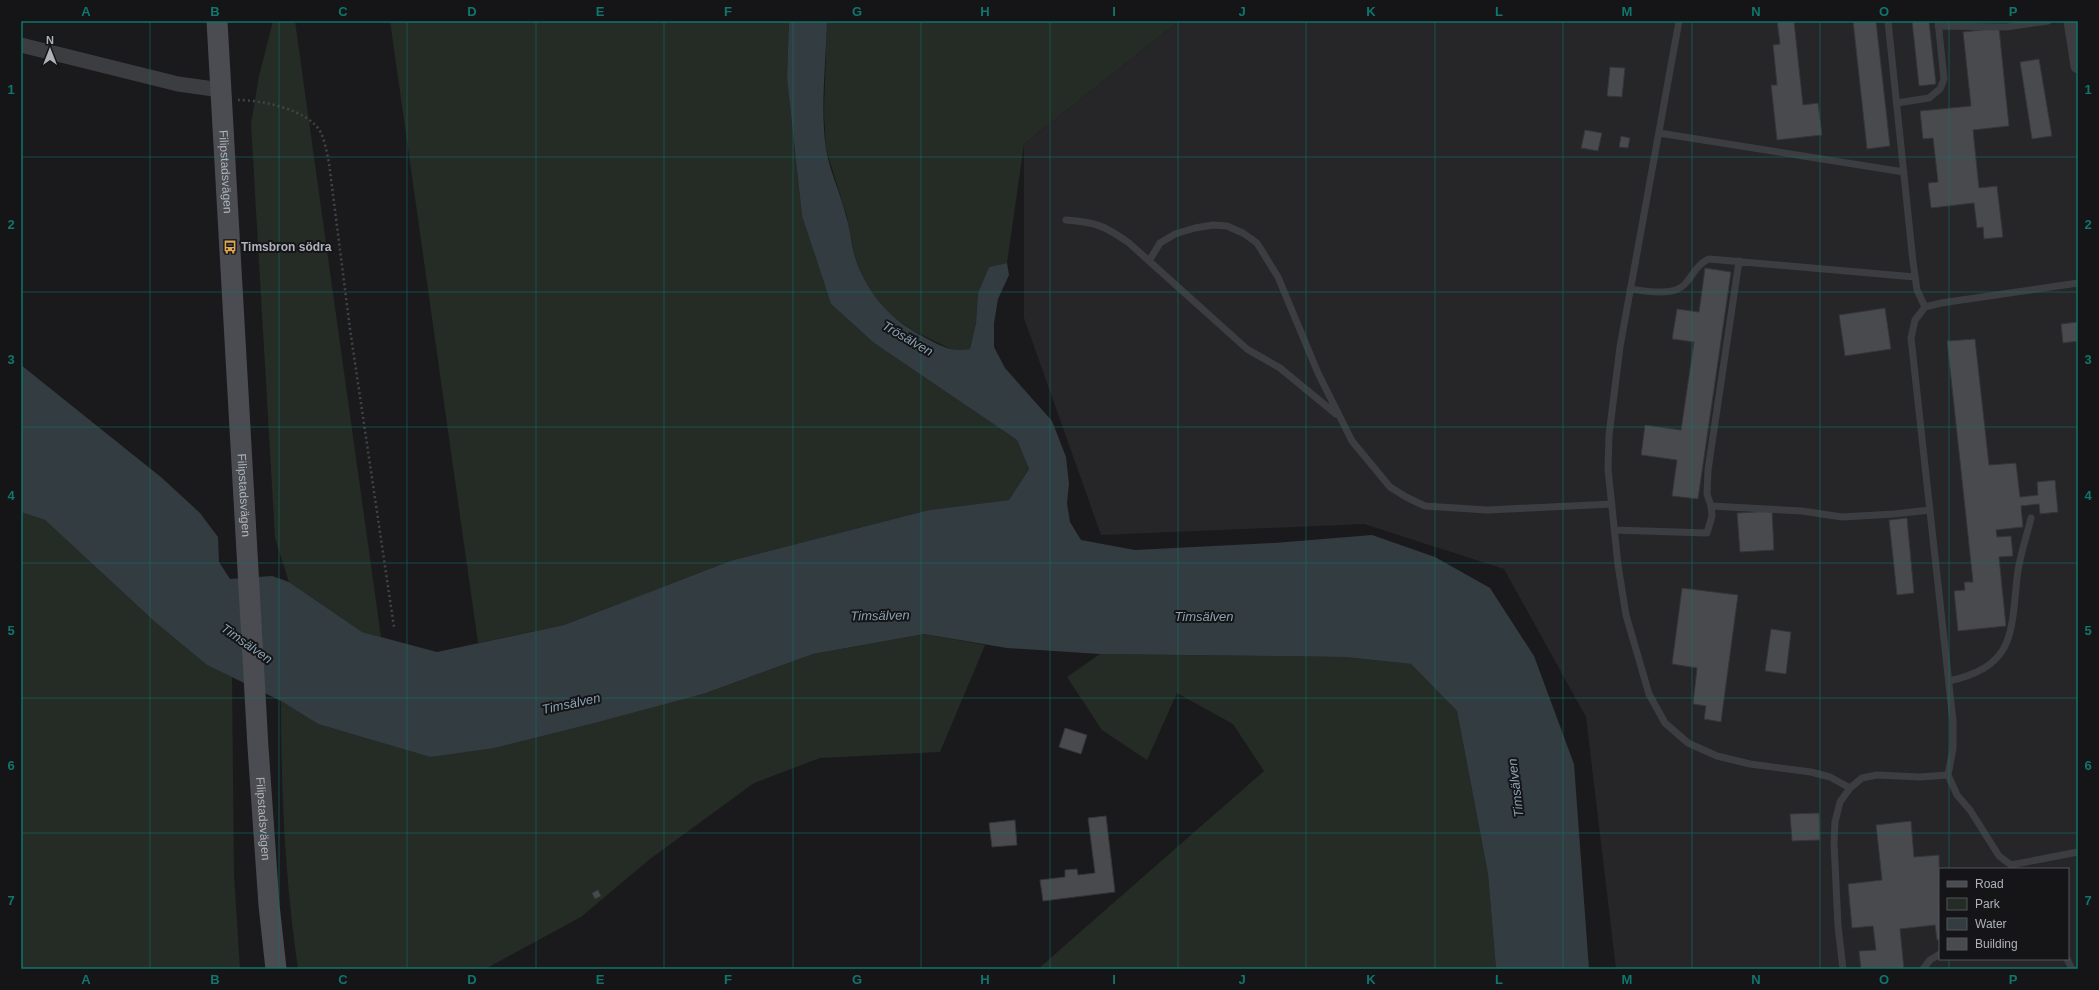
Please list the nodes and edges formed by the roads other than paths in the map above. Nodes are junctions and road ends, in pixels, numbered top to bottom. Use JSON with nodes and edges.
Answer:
{"nodes":[{"id":1,"x":217,"y":21,"type":"edge"},
{"id":2,"x":1679,"y":21,"type":"edge"},
{"id":3,"x":1888,"y":21,"type":"edge"},
{"id":4,"x":2048,"y":21,"type":"edge"},
{"id":5,"x":2071,"y":21,"type":"edge"},
{"id":6,"x":1938,"y":23,"type":"edge"},
{"id":7,"x":21,"y":45,"type":"edge"},
{"id":8,"x":2078,"y":66,"type":"edge"},
{"id":9,"x":221,"y":90,"type":"junction"},
{"id":10,"x":1897,"y":103,"type":"junction"},
{"id":11,"x":1659,"y":133,"type":"junction"},
{"id":12,"x":1904,"y":172,"type":"junction"},
{"id":13,"x":1066,"y":220,"type":"dead end"},
{"id":14,"x":1149,"y":261,"type":"junction"},
{"id":15,"x":1739,"y":262,"type":"junction"},
{"id":16,"x":1915,"y":277,"type":"junction"},
{"id":17,"x":2078,"y":283,"type":"edge"},
{"id":18,"x":1630,"y":289,"type":"junction"},
{"id":19,"x":1925,"y":307,"type":"junction"},
{"id":20,"x":1344,"y":421,"type":"junction"},
{"id":21,"x":1612,"y":504,"type":"junction"},
{"id":22,"x":1711,"y":506,"type":"junction"},
{"id":23,"x":1930,"y":510,"type":"junction"},
{"id":24,"x":2031,"y":518,"type":"dead end"},
{"id":25,"x":1614,"y":530,"type":"junction"},
{"id":26,"x":1949,"y":682,"type":"junction"},
{"id":27,"x":1948,"y":775,"type":"junction"},
{"id":28,"x":1850,"y":788,"type":"junction"},
{"id":29,"x":2078,"y":852,"type":"edge"},
{"id":30,"x":2011,"y":868,"type":"edge"},
{"id":31,"x":1939,"y":955,"type":"edge"},
{"id":32,"x":2068,"y":960,"type":"edge"},
{"id":33,"x":276,"y":969,"type":"edge"},
{"id":34,"x":1843,"y":969,"type":"edge"},
{"id":35,"x":1923,"y":969,"type":"edge"},
{"id":36,"x":2072,"y":969,"type":"edge"}],
"edges":[{"from":1,"to":9,"type":"main road","name":"Filipstadsvägen"},
{"from":2,"to":11,"type":"lane"},
{"from":3,"to":10,"type":"lane"},
{"from":4,"to":6,"type":"lane"},
{"from":5,"to":8,"type":"street"},
{"from":6,"to":10,"type":"lane"},
{"from":7,"to":9,"type":"street"},
{"from":9,"to":33,"type":"main road","name":"Filipstadsvägen"},
{"from":10,"to":12,"type":"lane"},
{"from":11,"to":12,"type":"lane"},
{"from":11,"to":18,"type":"lane"},
{"from":12,"to":16,"type":"lane"},
{"from":13,"to":14,"type":"lane"},
{"from":14,"to":20,"type":"lane"},
{"from":14,"to":20,"type":"lane"},
{"from":15,"to":16,"type":"lane"},
{"from":15,"to":18,"type":"lane"},
{"from":15,"to":22,"type":"lane"},
{"from":16,"to":19,"type":"lane"},
{"from":17,"to":19,"type":"lane"},
{"from":18,"to":21,"type":"lane"},
{"from":19,"to":23,"type":"lane"},
{"from":20,"to":21,"type":"lane"},
{"from":21,"to":25,"type":"lane"},
{"from":22,"to":23,"type":"lane"},
{"from":22,"to":25,"type":"lane"},
{"from":23,"to":26,"type":"lane"},
{"from":24,"to":26,"type":"lane"},
{"from":25,"to":28,"type":"lane"},
{"from":26,"to":27,"type":"lane"},
{"from":27,"to":28,"type":"lane"},
{"from":27,"to":30,"type":"lane"},
{"from":28,"to":34,"type":"lane"},
{"from":29,"to":30,"type":"lane"},
{"from":31,"to":35,"type":"lane"},
{"from":32,"to":36,"type":"lane"}]}
